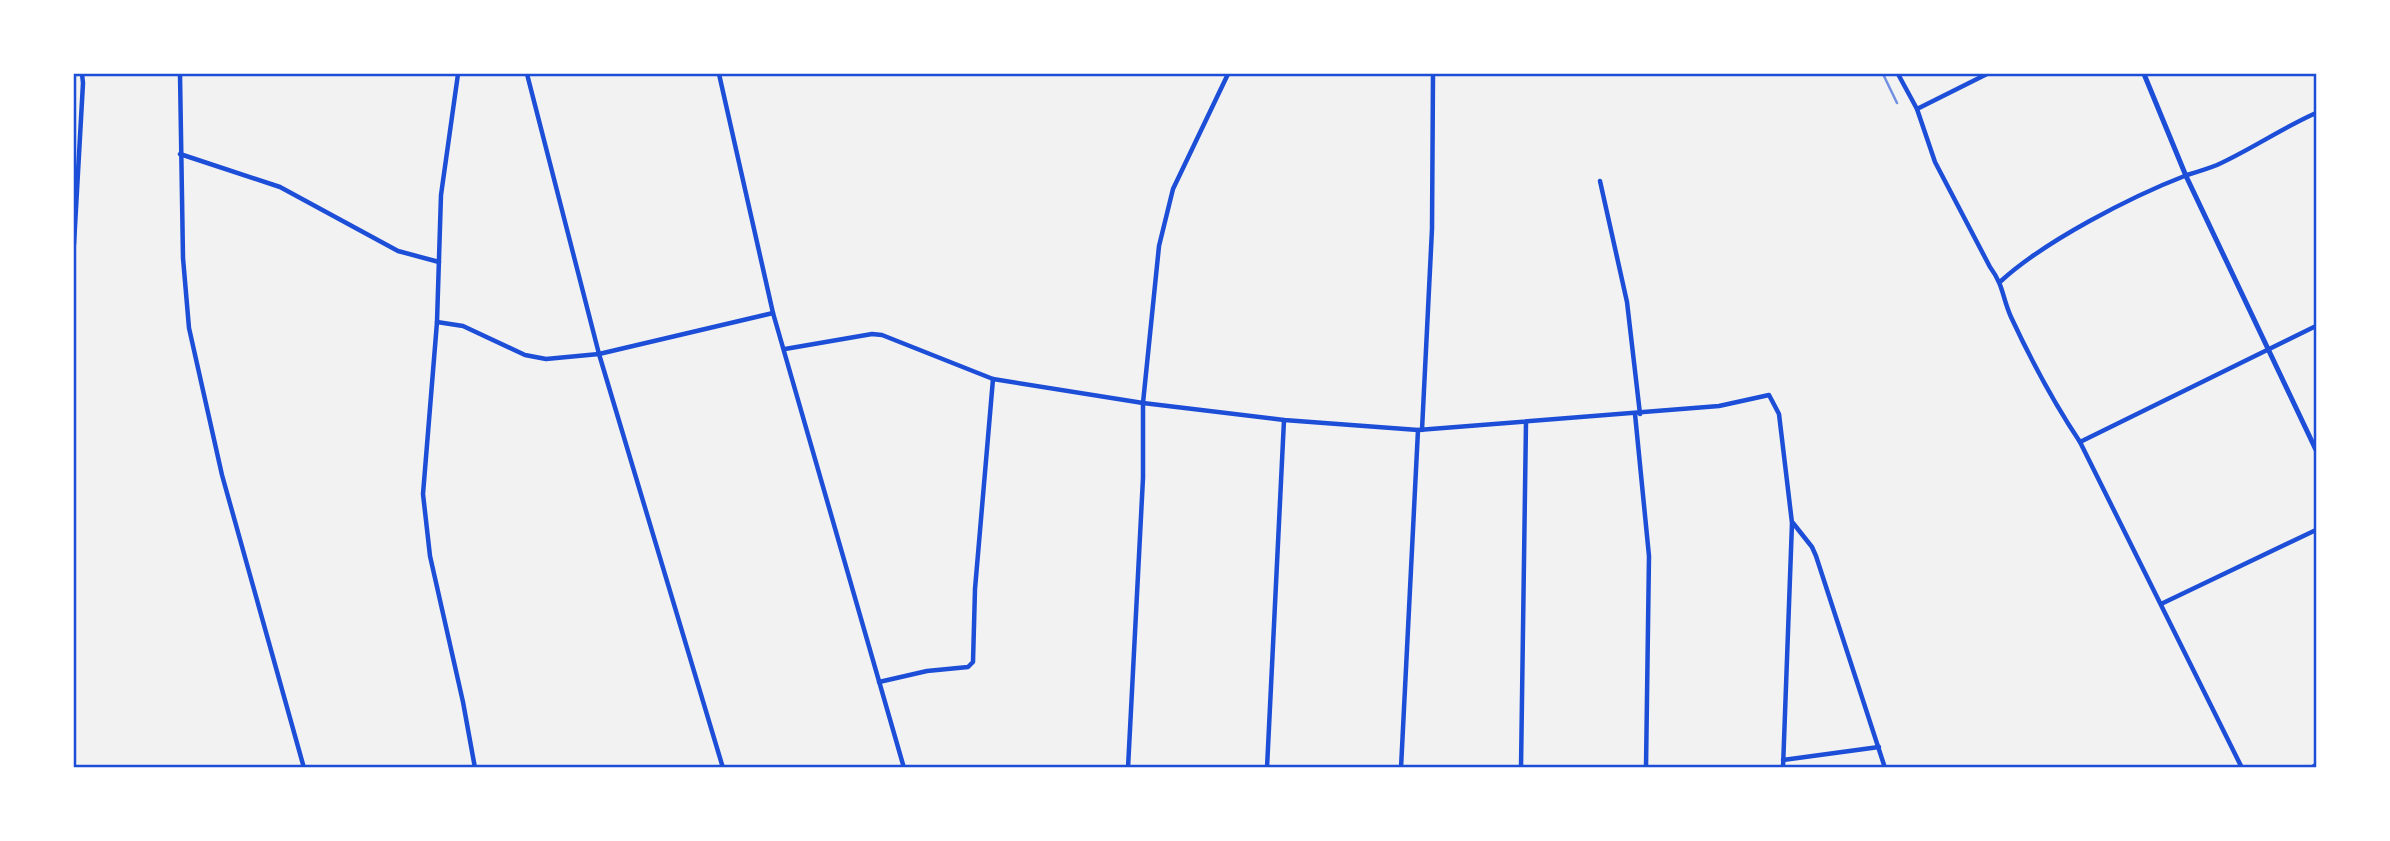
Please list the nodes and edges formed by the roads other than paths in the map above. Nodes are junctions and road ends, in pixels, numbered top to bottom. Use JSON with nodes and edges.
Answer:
{"nodes":[{"id":1,"x":82,"y":74,"type":"edge"},
{"id":2,"x":180,"y":74,"type":"edge"},
{"id":3,"x":458,"y":74,"type":"edge"},
{"id":4,"x":527,"y":74,"type":"edge"},
{"id":5,"x":719,"y":74,"type":"edge"},
{"id":6,"x":1228,"y":74,"type":"edge"},
{"id":7,"x":1433,"y":74,"type":"edge"},
{"id":8,"x":1898,"y":74,"type":"edge"},
{"id":9,"x":1987,"y":74,"type":"edge"},
{"id":10,"x":2144,"y":74,"type":"edge"},
{"id":11,"x":1917,"y":109,"type":"junction"},
{"id":12,"x":2316,"y":113,"type":"edge"},
{"id":13,"x":180,"y":154,"type":"junction"},
{"id":14,"x":2186,"y":176,"type":"junction"},
{"id":15,"x":1600,"y":181,"type":"dead end"},
{"id":16,"x":74,"y":244,"type":"edge"},
{"id":17,"x":440,"y":262,"type":"junction"},
{"id":18,"x":2001,"y":281,"type":"junction"},
{"id":19,"x":773,"y":313,"type":"junction"},
{"id":20,"x":437,"y":322,"type":"junction"},
{"id":21,"x":2316,"y":326,"type":"edge"},
{"id":22,"x":785,"y":349,"type":"junction"},
{"id":23,"x":2267,"y":350,"type":"junction"},
{"id":24,"x":599,"y":354,"type":"junction"},
{"id":25,"x":993,"y":379,"type":"junction"},
{"id":26,"x":1143,"y":403,"type":"junction"},
{"id":27,"x":1638,"y":414,"type":"junction"},
{"id":28,"x":1284,"y":420,"type":"junction"},
{"id":29,"x":1526,"y":422,"type":"junction"},
{"id":30,"x":1420,"y":430,"type":"junction"},
{"id":31,"x":2080,"y":442,"type":"junction"},
{"id":32,"x":2316,"y":450,"type":"edge"},
{"id":33,"x":1792,"y":523,"type":"junction"},
{"id":34,"x":2316,"y":530,"type":"edge"},
{"id":35,"x":2161,"y":604,"type":"junction"},
{"id":36,"x":879,"y":682,"type":"junction"},
{"id":37,"x":1879,"y":747,"type":"junction"},
{"id":38,"x":1783,"y":760,"type":"junction"},
{"id":39,"x":2316,"y":765,"type":"edge"},
{"id":40,"x":304,"y":768,"type":"edge"},
{"id":41,"x":475,"y":768,"type":"edge"},
{"id":42,"x":723,"y":768,"type":"edge"},
{"id":43,"x":904,"y":768,"type":"edge"},
{"id":44,"x":1128,"y":768,"type":"edge"},
{"id":45,"x":1267,"y":768,"type":"edge"},
{"id":46,"x":1401,"y":768,"type":"edge"},
{"id":47,"x":1521,"y":768,"type":"edge"},
{"id":48,"x":1646,"y":768,"type":"edge"},
{"id":49,"x":1783,"y":768,"type":"edge"},
{"id":50,"x":1885,"y":768,"type":"edge"},
{"id":51,"x":2242,"y":768,"type":"edge"},
{"id":52,"x":2311,"y":768,"type":"edge"}],
"edges":[{"from":1,"to":16,"type":"street"},
{"from":2,"to":13,"type":"street"},
{"from":3,"to":17,"type":"street"},
{"from":4,"to":24,"type":"street"},
{"from":5,"to":19,"type":"street"},
{"from":6,"to":26,"type":"street"},
{"from":7,"to":30,"type":"street"},
{"from":8,"to":11,"type":"street"},
{"from":9,"to":11,"type":"street"},
{"from":10,"to":14,"type":"street"},
{"from":11,"to":18,"type":"street"},
{"from":12,"to":14,"type":"street"},
{"from":13,"to":17,"type":"street"},
{"from":13,"to":40,"type":"street"},
{"from":14,"to":18,"type":"street"},
{"from":14,"to":23,"type":"street"},
{"from":15,"to":27,"type":"street"},
{"from":17,"to":20,"type":"street"},
{"from":18,"to":31,"type":"street"},
{"from":19,"to":22,"type":"street"},
{"from":19,"to":24,"type":"street"},
{"from":20,"to":24,"type":"street"},
{"from":20,"to":41,"type":"street"},
{"from":21,"to":23,"type":"street"},
{"from":22,"to":25,"type":"street"},
{"from":22,"to":36,"type":"street"},
{"from":23,"to":31,"type":"street"},
{"from":23,"to":32,"type":"street"},
{"from":24,"to":42,"type":"street"},
{"from":25,"to":26,"type":"street"},
{"from":25,"to":36,"type":"street"},
{"from":26,"to":28,"type":"street"},
{"from":26,"to":44,"type":"street"},
{"from":27,"to":29,"type":"street"},
{"from":27,"to":33,"type":"street"},
{"from":27,"to":48,"type":"street"},
{"from":28,"to":30,"type":"street"},
{"from":28,"to":45,"type":"street"},
{"from":29,"to":30,"type":"street"},
{"from":29,"to":47,"type":"street"},
{"from":30,"to":46,"type":"street"},
{"from":31,"to":35,"type":"street"},
{"from":33,"to":37,"type":"street"},
{"from":33,"to":38,"type":"street"},
{"from":34,"to":35,"type":"street"},
{"from":35,"to":51,"type":"street"},
{"from":36,"to":43,"type":"street"},
{"from":37,"to":38,"type":"street"},
{"from":37,"to":50,"type":"street"},
{"from":38,"to":49,"type":"street"},
{"from":39,"to":52,"type":"street"}]}
